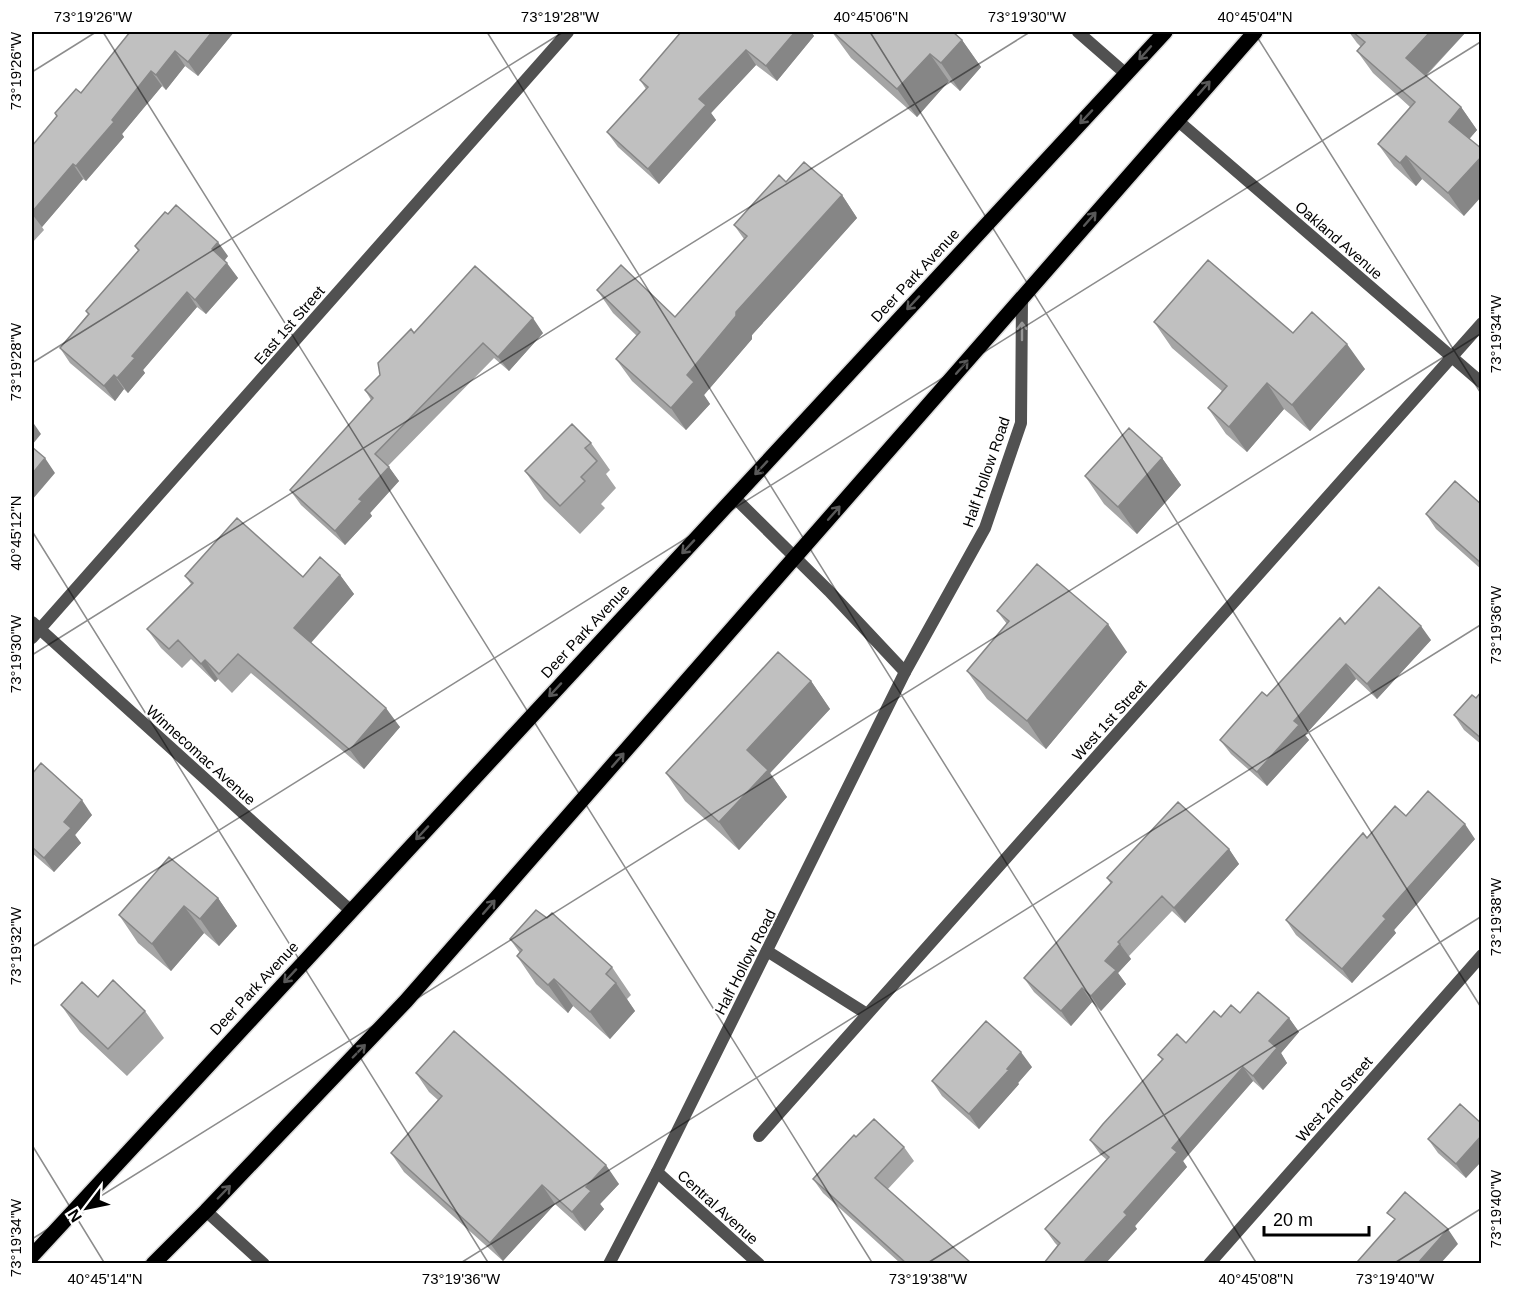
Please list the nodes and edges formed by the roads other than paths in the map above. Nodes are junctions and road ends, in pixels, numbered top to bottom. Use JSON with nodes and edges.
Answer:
{"nodes":[{"id":1,"x":568,"y":32,"type":"edge"},
{"id":2,"x":1078,"y":32,"type":"edge"},
{"id":3,"x":1165,"y":32,"type":"edge"},
{"id":4,"x":1255,"y":32,"type":"edge"},
{"id":5,"x":1126,"y":74,"type":"junction"},
{"id":6,"x":1177,"y":120,"type":"junction"},
{"id":7,"x":1022,"y":298,"type":"junction"},
{"id":8,"x":1482,"y":323,"type":"edge"},
{"id":9,"x":1452,"y":357,"type":"junction"},
{"id":10,"x":1482,"y":383,"type":"edge"},
{"id":11,"x":734,"y":497,"type":"junction"},
{"id":12,"x":796,"y":558,"type":"junction"},
{"id":13,"x":34,"y":630,"type":"edge"},
{"id":14,"x":906,"y":672,"type":"junction"},
{"id":15,"x":350,"y":910,"type":"junction"},
{"id":16,"x":767,"y":951,"type":"junction"},
{"id":17,"x":1482,"y":955,"type":"edge"},
{"id":18,"x":867,"y":1014,"type":"junction"},
{"id":19,"x":759,"y":1136,"type":"dead end"},
{"id":20,"x":657,"y":1172,"type":"junction"},
{"id":21,"x":206,"y":1211,"type":"junction"},
{"id":22,"x":32,"y":1256,"type":"edge"},
{"id":23,"x":153,"y":1263,"type":"edge"},
{"id":24,"x":264,"y":1263,"type":"edge"},
{"id":25,"x":609,"y":1263,"type":"edge"},
{"id":26,"x":759,"y":1263,"type":"edge"},
{"id":27,"x":1209,"y":1263,"type":"edge"}],
"edges":[{"from":1,"to":13,"type":"street","name":"East 1st Street"},
{"from":2,"to":5,"type":"street"},
{"from":3,"to":5,"type":"main road","name":"Deer Park Avenue","one_way":true},
{"from":6,"to":4,"type":"main road","one_way":true},
{"from":5,"to":11,"type":"main road","name":"Deer Park Avenue","one_way":true},
{"from":7,"to":6,"type":"main road","one_way":true},
{"from":6,"to":9,"type":"street","name":"Oakland Avenue"},
{"from":12,"to":7,"type":"main road","one_way":true},
{"from":14,"to":7,"type":"street","name":"Half Hollow Road","one_way":true},
{"from":8,"to":9,"type":"street","name":"West 1st Street"},
{"from":9,"to":10,"type":"street","name":"Oakland Avenue"},
{"from":9,"to":18,"type":"street","name":"West 1st Street"},
{"from":11,"to":12,"type":"street"},
{"from":11,"to":15,"type":"main road","name":"Deer Park Avenue","one_way":true},
{"from":12,"to":14,"type":"street"},
{"from":21,"to":12,"type":"main road","one_way":true},
{"from":13,"to":15,"type":"street","name":"Winnecomac Avenue"},
{"from":14,"to":16,"type":"street","name":"Half Hollow Road"},
{"from":15,"to":22,"type":"main road","name":"Deer Park Avenue","one_way":true},
{"from":16,"to":18,"type":"street"},
{"from":16,"to":20,"type":"street","name":"Half Hollow Road"},
{"from":17,"to":27,"type":"street","name":"West 2nd Street"},
{"from":18,"to":19,"type":"street","name":"West 1st Street"},
{"from":20,"to":25,"type":"street","name":"Half Hollow Road"},
{"from":20,"to":26,"type":"street","name":"Central Avenue"},
{"from":21,"to":23,"type":"main road"},
{"from":21,"to":24,"type":"street"}]}
